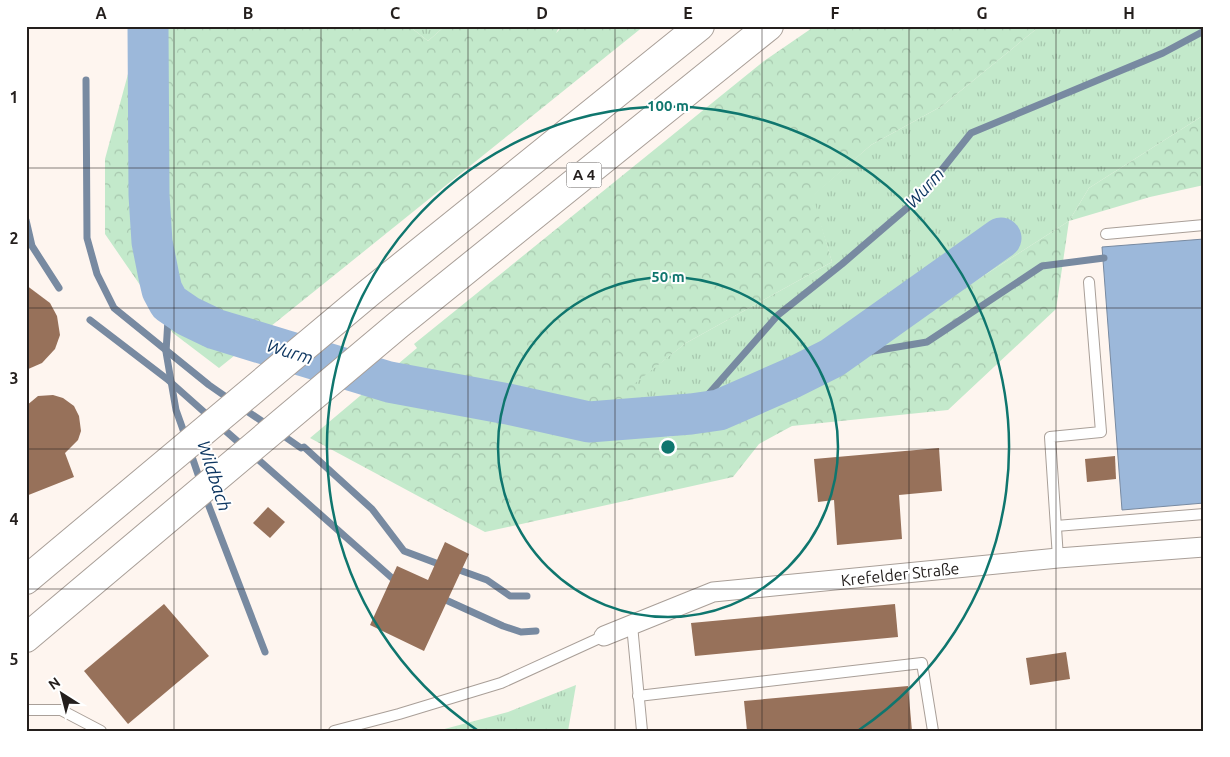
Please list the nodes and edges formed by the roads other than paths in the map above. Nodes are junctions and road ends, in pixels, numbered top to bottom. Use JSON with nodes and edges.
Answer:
{"nodes":[{"id":1,"x":700,"y":26,"type":"edge"},
{"id":2,"x":769,"y":26,"type":"edge"},
{"id":3,"x":1204,"y":225,"type":"edge"},
{"id":4,"x":1106,"y":234,"type":"dead end"},
{"id":5,"x":1089,"y":282,"type":"dead end"},
{"id":6,"x":1204,"y":514,"type":"edge"},
{"id":7,"x":1056,"y":526,"type":"junction"},
{"id":8,"x":1204,"y":547,"type":"edge"},
{"id":9,"x":1058,"y":558,"type":"junction"},
{"id":10,"x":26,"y":580,"type":"edge"},
{"id":11,"x":632,"y":625,"type":"junction"},
{"id":12,"x":604,"y":636,"type":"joint"},
{"id":13,"x":26,"y":638,"type":"edge"},
{"id":14,"x":638,"y":696,"type":"junction"},
{"id":15,"x":26,"y":710,"type":"edge"},
{"id":16,"x":101,"y":731,"type":"edge"},
{"id":17,"x":334,"y":731,"type":"edge"},
{"id":18,"x":642,"y":731,"type":"edge"},
{"id":19,"x":932,"y":731,"type":"edge"}],
"edges":[{"from":1,"to":10,"type":"highway","number":"A 4"},
{"from":2,"to":13,"type":"highway","number":"A 4"},
{"from":3,"to":4,"type":"lane"},
{"from":5,"to":7,"type":"lane"},
{"from":6,"to":7,"type":"lane"},
{"from":7,"to":9,"type":"lane"},
{"from":8,"to":9,"type":"street","name":"Krefelder Straße"},
{"from":9,"to":11,"type":"street","name":"Krefelder Straße"},
{"from":11,"to":12,"type":"street","name":"Krefelder Straße"},
{"from":11,"to":14,"type":"lane"},
{"from":12,"to":17,"type":"lane"},
{"from":14,"to":18,"type":"lane"},
{"from":14,"to":19,"type":"lane"},
{"from":15,"to":16,"type":"lane"}]}
